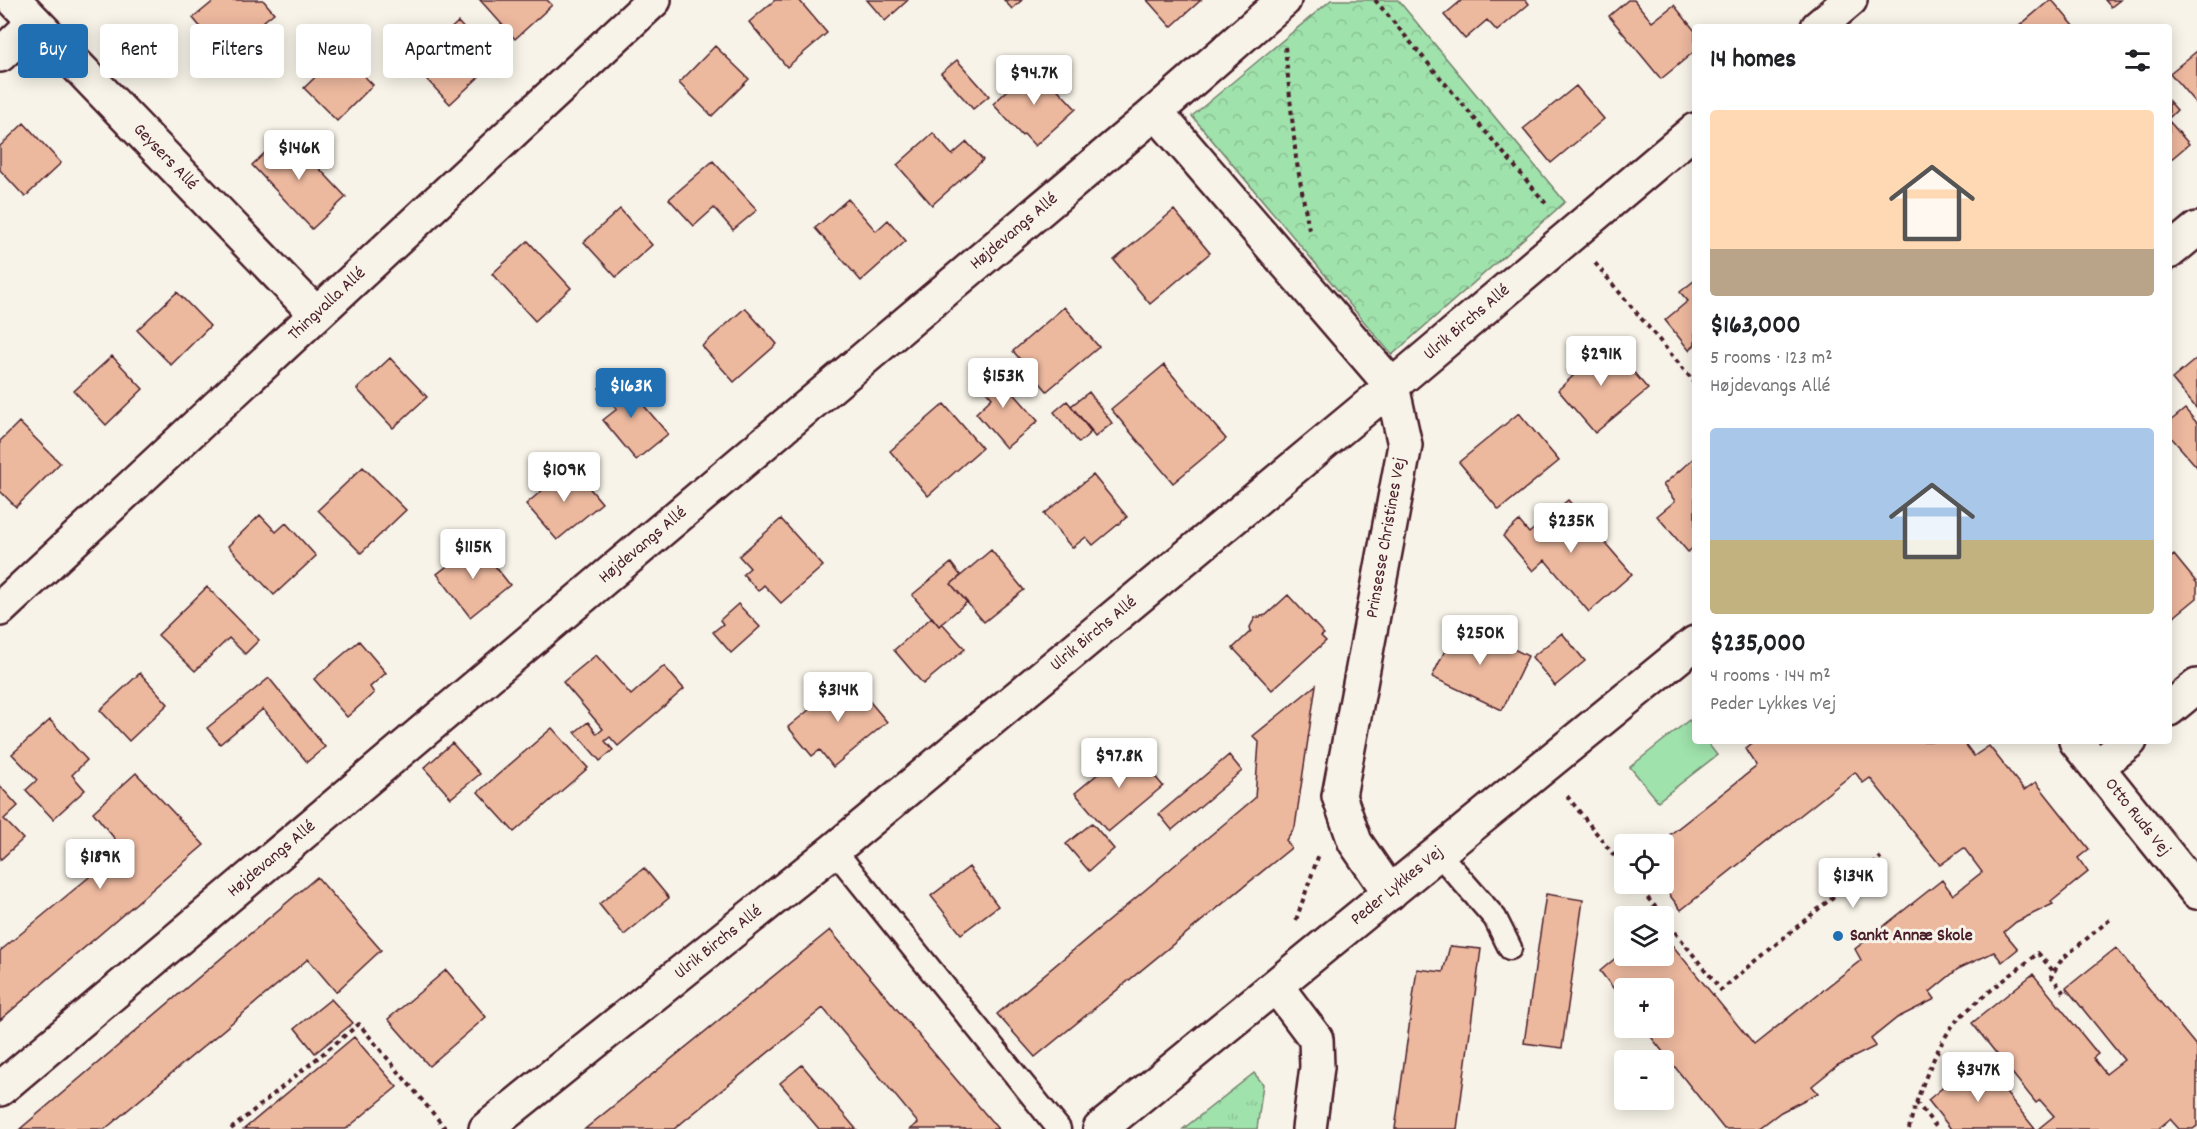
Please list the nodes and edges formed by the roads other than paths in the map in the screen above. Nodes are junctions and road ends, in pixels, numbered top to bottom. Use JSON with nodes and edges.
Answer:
{"nodes":[{"id":1,"x":1850,"y":0,"type":"edge"},
{"id":2,"x":646,"y":2,"type":"edge"},
{"id":3,"x":1282,"y":2,"type":"edge"},
{"id":4,"x":25,"y":11,"type":"edge"},
{"id":5,"x":1822,"y":24,"type":"edge"},
{"id":6,"x":0,"y":55,"type":"edge"},
{"id":7,"x":1156,"y":112,"type":"junction"},
{"id":8,"x":1692,"y":132,"type":"edge"},
{"id":9,"x":2197,"y":229,"type":"edge"},
{"id":10,"x":2172,"y":250,"type":"edge"},
{"id":11,"x":316,"y":314,"type":"junction"},
{"id":12,"x":1392,"y":386,"type":"junction"},
{"id":13,"x":0,"y":609,"type":"edge"},
{"id":14,"x":1692,"y":645,"type":"edge"},
{"id":15,"x":2197,"y":686,"type":"edge"},
{"id":16,"x":2172,"y":707,"type":"edge"},
{"id":17,"x":2078,"y":744,"type":"edge"},
{"id":18,"x":2126,"y":744,"type":"edge"},
{"id":19,"x":2097,"y":767,"type":"junction"},
{"id":20,"x":834,"y":850,"type":"junction"},
{"id":21,"x":1439,"y":854,"type":"junction"},
{"id":22,"x":2197,"y":892,"type":"edge"},
{"id":23,"x":1390,"y":893,"type":"junction"},
{"id":24,"x":1510,"y":948,"type":"dead end"},
{"id":25,"x":1276,"y":986,"type":"junction"},
{"id":26,"x":0,"y":1089,"type":"edge"},
{"id":27,"x":486,"y":1129,"type":"edge"},
{"id":28,"x":1059,"y":1129,"type":"edge"},
{"id":29,"x":1100,"y":1129,"type":"edge"},
{"id":30,"x":1309,"y":1129,"type":"edge"}],
"edges":[{"from":1,"to":5,"type":"street"},
{"from":2,"to":11,"type":"street","name":"Thingvalla Allé"},
{"from":3,"to":7,"type":"street","name":"Højdevangs Allé"},
{"from":4,"to":6,"type":"street"},
{"from":4,"to":11,"type":"street","name":"Geysers Allé"},
{"from":7,"to":12,"type":"street","name":"Prinsesse Christines Vej"},
{"from":7,"to":26,"type":"street","name":"Højdevangs Allé"},
{"from":8,"to":12,"type":"street","name":"Ulrik Birchs Allé"},
{"from":9,"to":10,"type":"street"},
{"from":11,"to":13,"type":"street","name":"Thingvalla Allé"},
{"from":12,"to":20,"type":"street","name":"Ulrik Birchs Allé"},
{"from":12,"to":23,"type":"street","name":"Prinsesse Christines Vej"},
{"from":14,"to":21,"type":"street","name":"Peder Lykkes Vej"},
{"from":15,"to":16,"type":"street"},
{"from":17,"to":19,"type":"street","name":"Otto Ruds Vej"},
{"from":18,"to":19,"type":"street"},
{"from":19,"to":22,"type":"street","name":"Otto Ruds Vej"},
{"from":20,"to":27,"type":"street","name":"Ulrik Birchs Allé"},
{"from":20,"to":28,"type":"lane"},
{"from":21,"to":23,"type":"street","name":"Peder Lykkes Vej"},
{"from":21,"to":24,"type":"lane"},
{"from":23,"to":25,"type":"street","name":"Peder Lykkes Vej"},
{"from":25,"to":29,"type":"street","name":"Peder Lykkes Vej"},
{"from":25,"to":30,"type":"street"}]}
